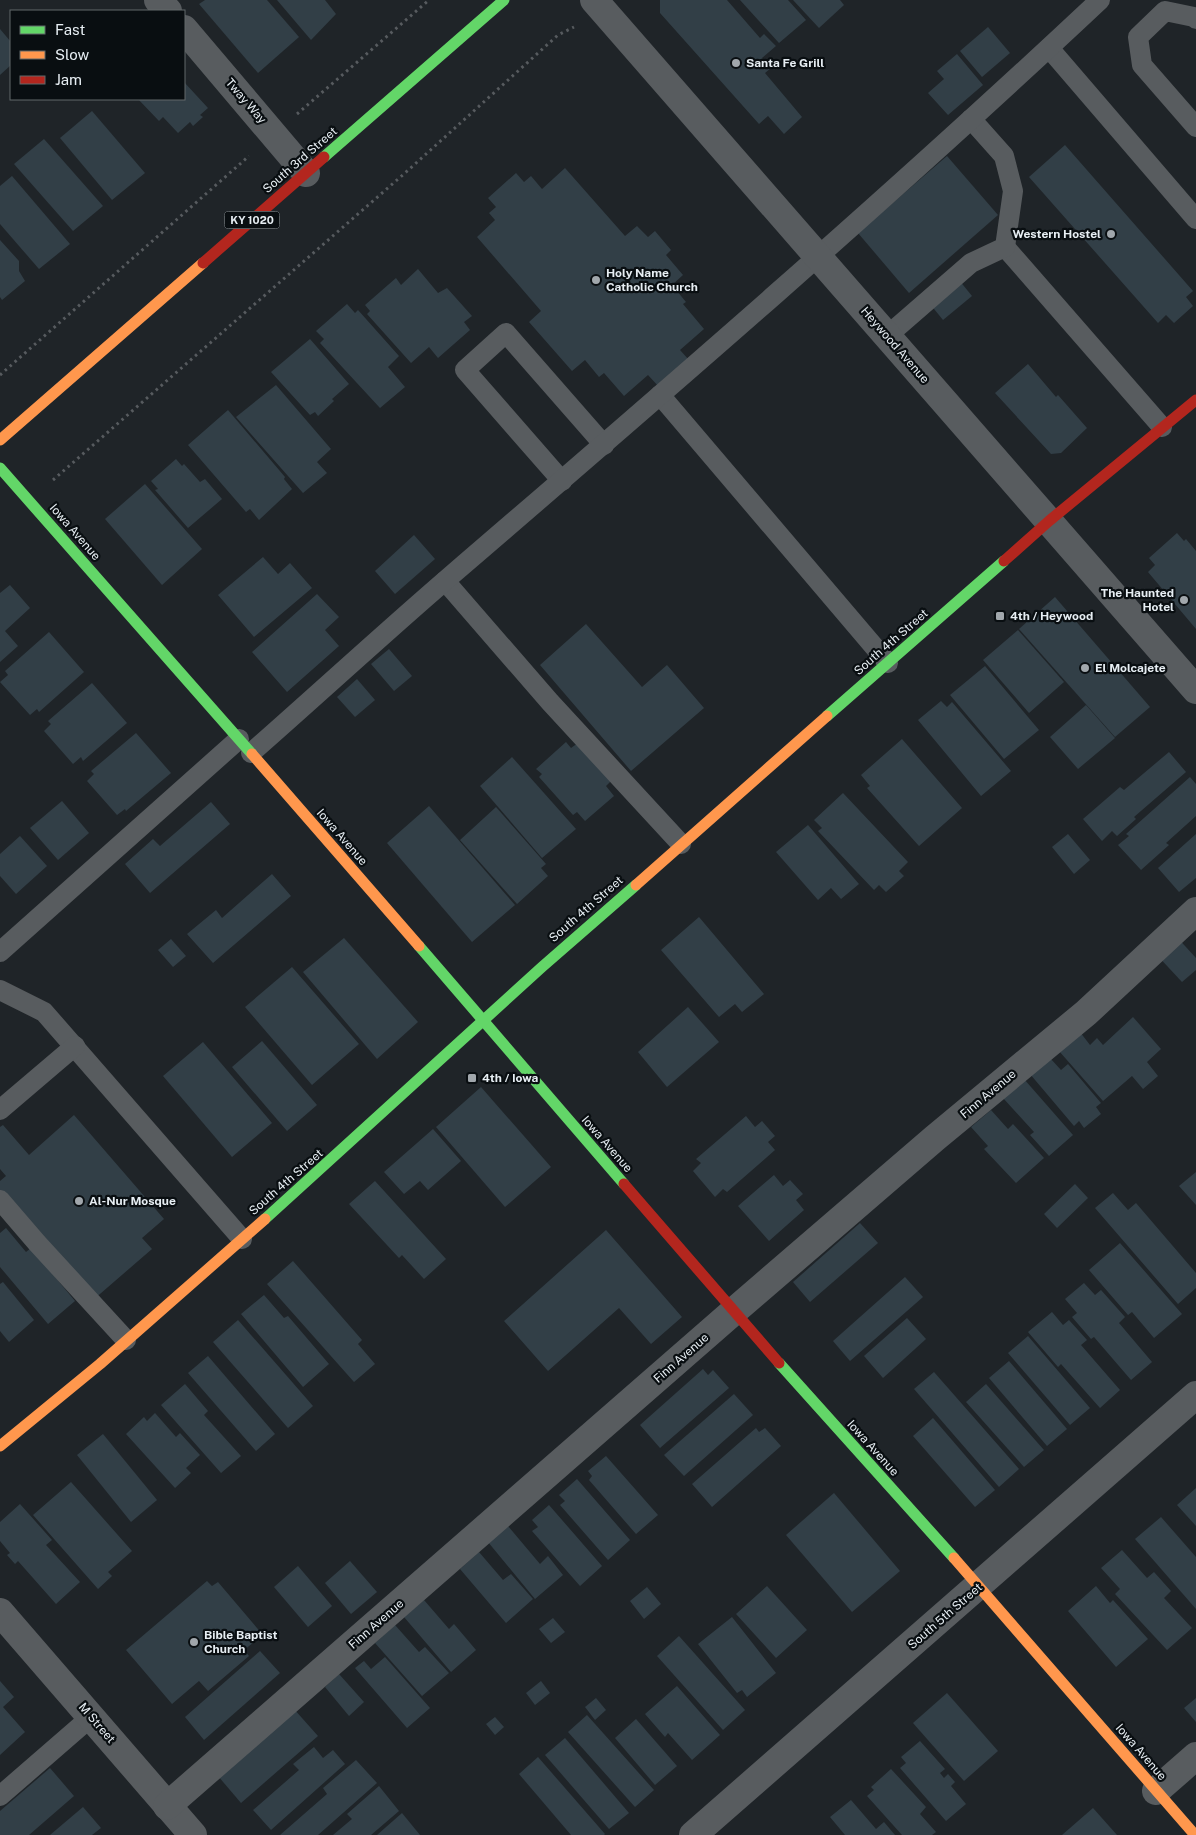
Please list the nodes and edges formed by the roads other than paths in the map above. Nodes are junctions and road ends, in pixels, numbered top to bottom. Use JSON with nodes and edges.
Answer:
{"nodes":[{"id":1,"x":158,"y":0,"type":"edge"},
{"id":2,"x":504,"y":0,"type":"edge"},
{"id":3,"x":594,"y":0,"type":"edge"},
{"id":4,"x":1100,"y":0,"type":"edge"},
{"id":5,"x":167,"y":10,"type":"edge"},
{"id":6,"x":1196,"y":18,"type":"edge"},
{"id":7,"x":185,"y":30,"type":"edge"},
{"id":8,"x":1049,"y":48,"type":"junction"},
{"id":9,"x":971,"y":119,"type":"junction"},
{"id":10,"x":1196,"y":127,"type":"edge"},
{"id":11,"x":306,"y":173,"type":"junction"},
{"id":12,"x":1196,"y":219,"type":"edge"},
{"id":13,"x":1005,"y":247,"type":"junction"},
{"id":14,"x":818,"y":256,"type":"junction"},
{"id":15,"x":887,"y":336,"type":"junction"},
{"id":16,"x":660,"y":395,"type":"junction"},
{"id":17,"x":1196,"y":400,"type":"edge"},
{"id":18,"x":1162,"y":427,"type":"junction"},
{"id":19,"x":0,"y":440,"type":"edge"},
{"id":20,"x":604,"y":445,"type":"junction"},
{"id":21,"x":0,"y":468,"type":"edge"},
{"id":22,"x":562,"y":482,"type":"junction"},
{"id":23,"x":1050,"y":521,"type":"junction"},
{"id":24,"x":445,"y":581,"type":"junction"},
{"id":25,"x":888,"y":663,"type":"junction"},
{"id":26,"x":1196,"y":690,"type":"edge"},
{"id":27,"x":245,"y":746,"type":"junction"},
{"id":28,"x":682,"y":844,"type":"junction"},
{"id":29,"x":1196,"y":911,"type":"edge"},
{"id":30,"x":0,"y":952,"type":"edge"},
{"id":31,"x":0,"y":990,"type":"edge"},
{"id":32,"x":484,"y":1021,"type":"junction"},
{"id":33,"x":75,"y":1046,"type":"junction"},
{"id":34,"x":0,"y":1110,"type":"edge"},
{"id":35,"x":0,"y":1200,"type":"edge"},
{"id":36,"x":242,"y":1239,"type":"junction"},
{"id":37,"x":733,"y":1312,"type":"junction"},
{"id":38,"x":126,"y":1340,"type":"junction"},
{"id":39,"x":1196,"y":1395,"type":"edge"},
{"id":40,"x":0,"y":1446,"type":"edge"},
{"id":41,"x":979,"y":1586,"type":"junction"},
{"id":42,"x":0,"y":1612,"type":"edge"},
{"id":43,"x":91,"y":1717,"type":"junction"},
{"id":44,"x":1196,"y":1756,"type":"edge"},
{"id":45,"x":1156,"y":1791,"type":"junction"},
{"id":46,"x":0,"y":1796,"type":"edge"},
{"id":47,"x":167,"y":1806,"type":"junction"},
{"id":48,"x":193,"y":1835,"type":"edge"},
{"id":49,"x":693,"y":1835,"type":"edge"},
{"id":50,"x":1195,"y":1835,"type":"edge"}],
"edges":[{"from":1,"to":5,"type":"street"},
{"from":2,"to":11,"type":"main road","name":"South 3rd Street","number":"KY 1020"},
{"from":3,"to":14,"type":"street","name":"Heywood Avenue"},
{"from":4,"to":8,"type":"lane"},
{"from":6,"to":10,"type":"lane"},
{"from":7,"to":11,"type":"street","name":"Tway Way"},
{"from":8,"to":9,"type":"lane"},
{"from":8,"to":12,"type":"lane"},
{"from":9,"to":13,"type":"lane"},
{"from":9,"to":14,"type":"lane"},
{"from":11,"to":19,"type":"main road","name":"South 3rd Street","number":"KY 1020"},
{"from":13,"to":15,"type":"lane"},
{"from":13,"to":18,"type":"lane"},
{"from":14,"to":15,"type":"street","name":"Heywood Avenue"},
{"from":14,"to":16,"type":"lane"},
{"from":15,"to":23,"type":"street","name":"Heywood Avenue"},
{"from":16,"to":20,"type":"lane"},
{"from":16,"to":25,"type":"lane"},
{"from":17,"to":18,"type":"main road","name":"South 4th Street"},
{"from":18,"to":23,"type":"main road","name":"South 4th Street"},
{"from":20,"to":22,"type":"lane"},
{"from":20,"to":22,"type":"lane"},
{"from":21,"to":27,"type":"main road","name":"Iowa Avenue"},
{"from":22,"to":24,"type":"lane"},
{"from":23,"to":25,"type":"main road","name":"South 4th Street"},
{"from":23,"to":26,"type":"street","name":"Heywood Avenue"},
{"from":24,"to":27,"type":"lane"},
{"from":24,"to":28,"type":"lane"},
{"from":25,"to":28,"type":"main road","name":"South 4th Street"},
{"from":27,"to":30,"type":"lane"},
{"from":27,"to":32,"type":"main road","name":"Iowa Avenue"},
{"from":28,"to":32,"type":"main road","name":"South 4th Street"},
{"from":29,"to":37,"type":"street","name":"Finn Avenue"},
{"from":31,"to":33,"type":"lane"},
{"from":32,"to":36,"type":"main road","name":"South 4th Street"},
{"from":32,"to":37,"type":"main road","name":"Iowa Avenue"},
{"from":33,"to":34,"type":"lane"},
{"from":33,"to":36,"type":"lane"},
{"from":35,"to":38,"type":"lane"},
{"from":36,"to":38,"type":"main road","name":"South 4th Street"},
{"from":37,"to":41,"type":"main road","name":"Iowa Avenue"},
{"from":37,"to":47,"type":"street","name":"Finn Avenue"},
{"from":38,"to":40,"type":"main road","name":"South 4th Street"},
{"from":39,"to":41,"type":"street","name":"South 5th Street"},
{"from":41,"to":45,"type":"main road","name":"Iowa Avenue"},
{"from":41,"to":49,"type":"street","name":"South 5th Street"},
{"from":42,"to":43,"type":"street","name":"M Street"},
{"from":43,"to":46,"type":"lane"},
{"from":43,"to":47,"type":"street","name":"M Street"},
{"from":44,"to":45,"type":"street"},
{"from":45,"to":50,"type":"main road","name":"Iowa Avenue"},
{"from":47,"to":48,"type":"street","name":"M Street"}]}
